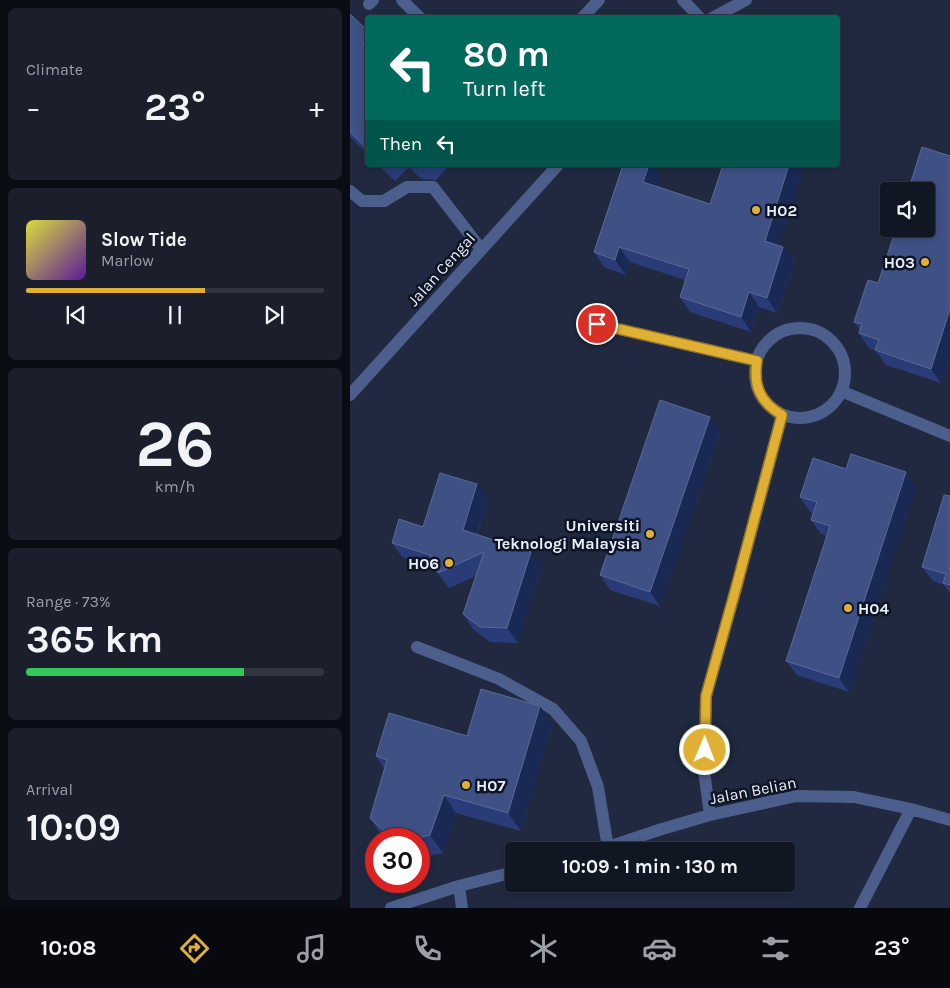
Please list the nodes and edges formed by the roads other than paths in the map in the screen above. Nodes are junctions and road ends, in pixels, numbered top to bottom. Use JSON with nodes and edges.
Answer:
{"nodes":[{"id":1,"x":402,"y":0,"type":"edge"},
{"id":2,"x":600,"y":0,"type":"edge"},
{"id":3,"x":683,"y":0,"type":"edge"},
{"id":4,"x":746,"y":0,"type":"edge"},
{"id":5,"x":417,"y":15,"type":"edge"},
{"id":6,"x":585,"y":15,"type":"edge"},
{"id":7,"x":697,"y":15,"type":"edge"},
{"id":8,"x":718,"y":15,"type":"edge"},
{"id":9,"x":556,"y":167,"type":"edge"},
{"id":10,"x":350,"y":191,"type":"edge"},
{"id":11,"x":481,"y":249,"type":"junction"},
{"id":12,"x":597,"y":324,"type":"dead end"},
{"id":13,"x":757,"y":361,"type":"junction"},
{"id":14,"x":842,"y":391,"type":"junction"},
{"id":15,"x":350,"y":395,"type":"edge"},
{"id":16,"x":782,"y":415,"type":"junction"},
{"id":17,"x":950,"y":436,"type":"edge"},
{"id":18,"x":417,"y":647,"type":"dead end"},
{"id":19,"x":911,"y":809,"type":"junction"},
{"id":20,"x":710,"y":815,"type":"junction"},
{"id":21,"x":950,"y":820,"type":"edge"},
{"id":22,"x":601,"y":842,"type":"edge"},
{"id":23,"x":625,"y":842,"type":"edge"},
{"id":24,"x":505,"y":874,"type":"edge"},
{"id":25,"x":458,"y":886,"type":"junction"},
{"id":26,"x":391,"y":908,"type":"edge"},
{"id":27,"x":462,"y":908,"type":"edge"},
{"id":28,"x":860,"y":908,"type":"edge"}],
"edges":[{"from":1,"to":5,"type":"street"},
{"from":2,"to":6,"type":"street"},
{"from":3,"to":7,"type":"street"},
{"from":4,"to":8,"type":"street"},
{"from":9,"to":11,"type":"street","name":"Jalan Cengal"},
{"from":10,"to":11,"type":"street"},
{"from":11,"to":15,"type":"street","name":"Jalan Cengal"},
{"from":12,"to":13,"type":"street"},
{"from":13,"to":14,"type":"street"},
{"from":13,"to":16,"type":"street"},
{"from":14,"to":16,"type":"street"},
{"from":14,"to":17,"type":"street"},
{"from":16,"to":20,"type":"street"},
{"from":18,"to":22,"type":"street"},
{"from":19,"to":20,"type":"street","name":"Jalan Belian"},
{"from":19,"to":21,"type":"street","name":"Jalan Belian"},
{"from":19,"to":28,"type":"street"},
{"from":20,"to":23,"type":"street","name":"Jalan Belian"},
{"from":24,"to":25,"type":"street"},
{"from":25,"to":26,"type":"street"},
{"from":25,"to":27,"type":"street"}]}
